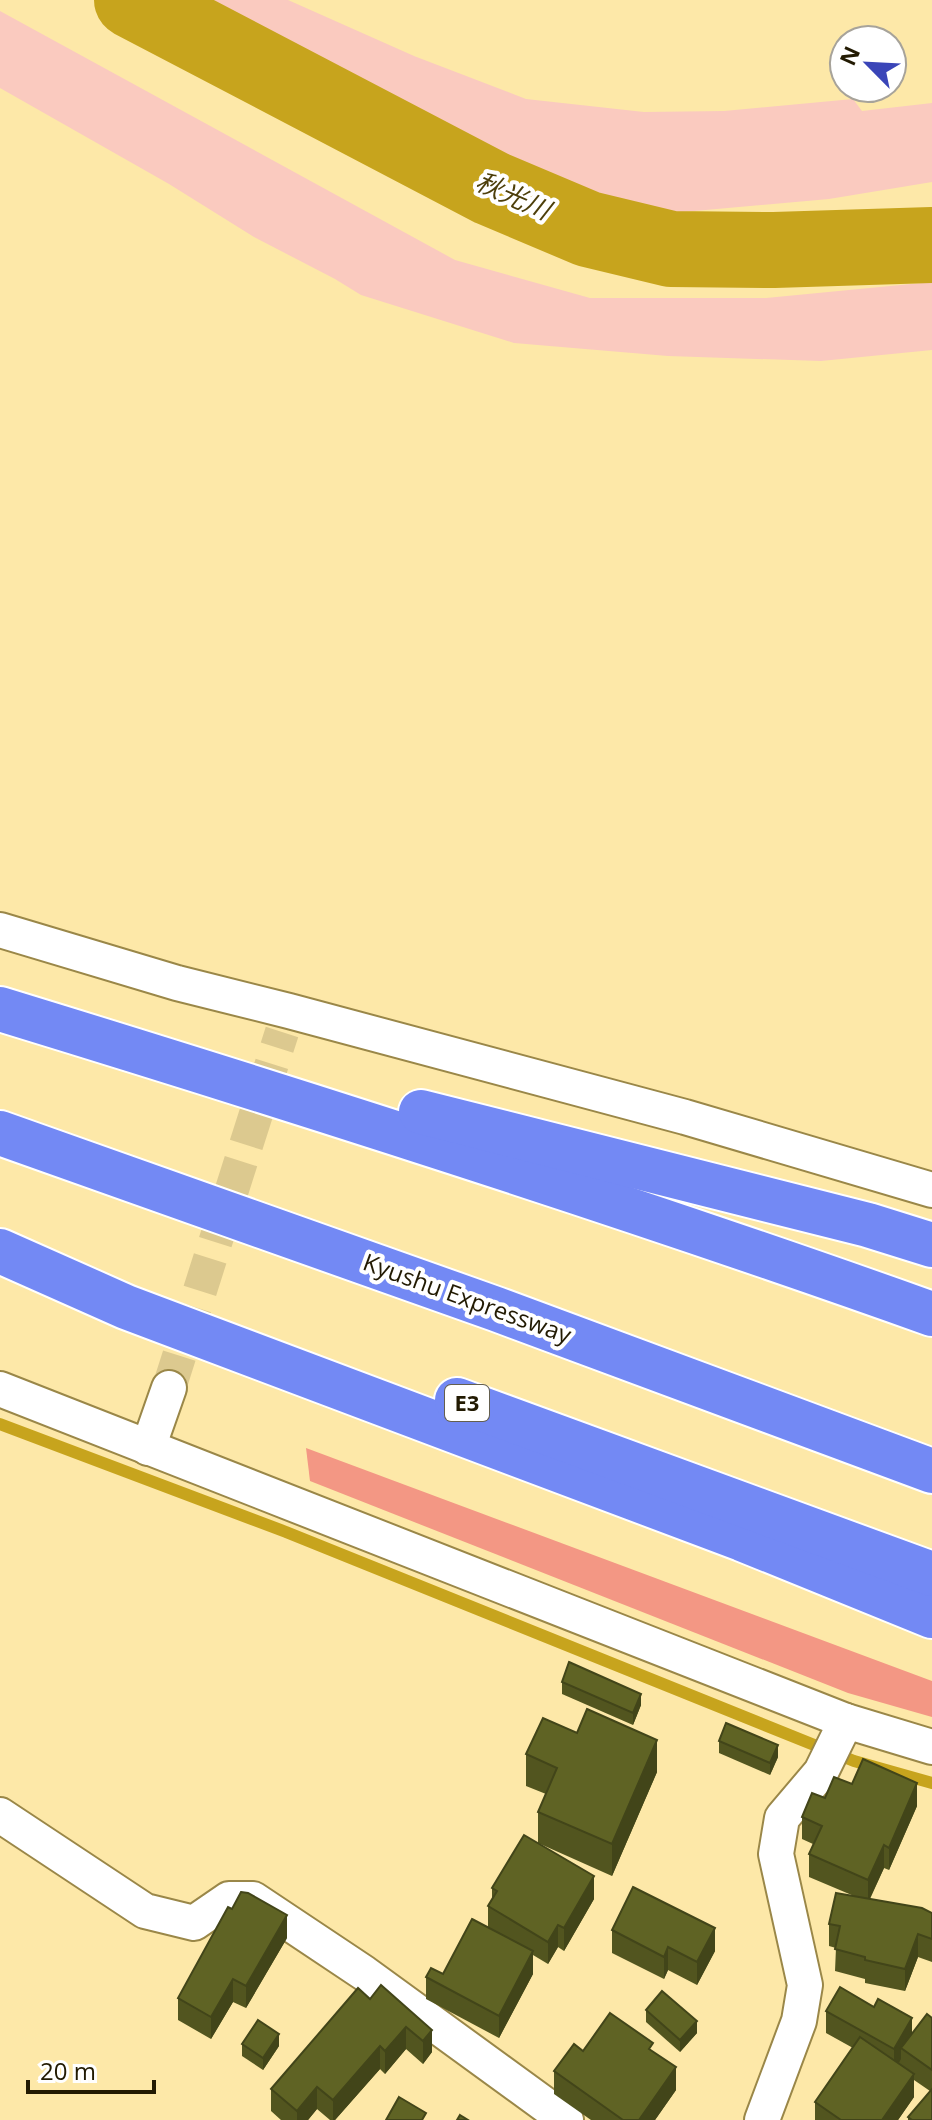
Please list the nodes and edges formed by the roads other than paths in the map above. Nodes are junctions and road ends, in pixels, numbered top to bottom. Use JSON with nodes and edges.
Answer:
{"nodes":[{"id":1,"x":0,"y":930,"type":"edge"},
{"id":2,"x":0,"y":1007,"type":"edge"},
{"id":3,"x":0,"y":1133,"type":"edge"},
{"id":4,"x":932,"y":1190,"type":"edge"},
{"id":5,"x":0,"y":1236,"type":"edge"},
{"id":6,"x":932,"y":1245,"type":"edge"},
{"id":7,"x":0,"y":1251,"type":"edge"},
{"id":8,"x":496,"y":1309,"type":"junction"},
{"id":9,"x":932,"y":1314,"type":"edge"},
{"id":10,"x":169,"y":1388,"type":"tunnel mouth"},
{"id":11,"x":0,"y":1389,"type":"edge"},
{"id":12,"x":932,"y":1439,"type":"edge"},
{"id":13,"x":148,"y":1448,"type":"junction"},
{"id":14,"x":932,"y":1471,"type":"edge"},
{"id":15,"x":932,"y":1574,"type":"edge"},
{"id":16,"x":932,"y":1616,"type":"edge"},
{"id":17,"x":846,"y":1721,"type":"junction"},
{"id":18,"x":932,"y":1747,"type":"edge"},
{"id":19,"x":0,"y":1815,"type":"edge"},
{"id":20,"x":566,"y":2120,"type":"edge"},
{"id":21,"x":762,"y":2120,"type":"edge"}],
"edges":[{"from":1,"to":4,"type":"street"},
{"from":2,"to":6,"type":"highway"},
{"from":2,"to":9,"type":"highway"},
{"from":3,"to":8,"type":"highway","name":"Kyushu Expressway"},
{"from":5,"to":15,"type":"highway","number":"E3"},
{"from":7,"to":16,"type":"highway"},
{"from":8,"to":12,"type":"highway"},
{"from":8,"to":14,"type":"highway","name":"Kyushu Expressway"},
{"from":10,"to":13,"type":"street"},
{"from":11,"to":13,"type":"street"},
{"from":13,"to":17,"type":"street"},
{"from":17,"to":18,"type":"street"},
{"from":17,"to":21,"type":"street"},
{"from":19,"to":20,"type":"street"}]}
